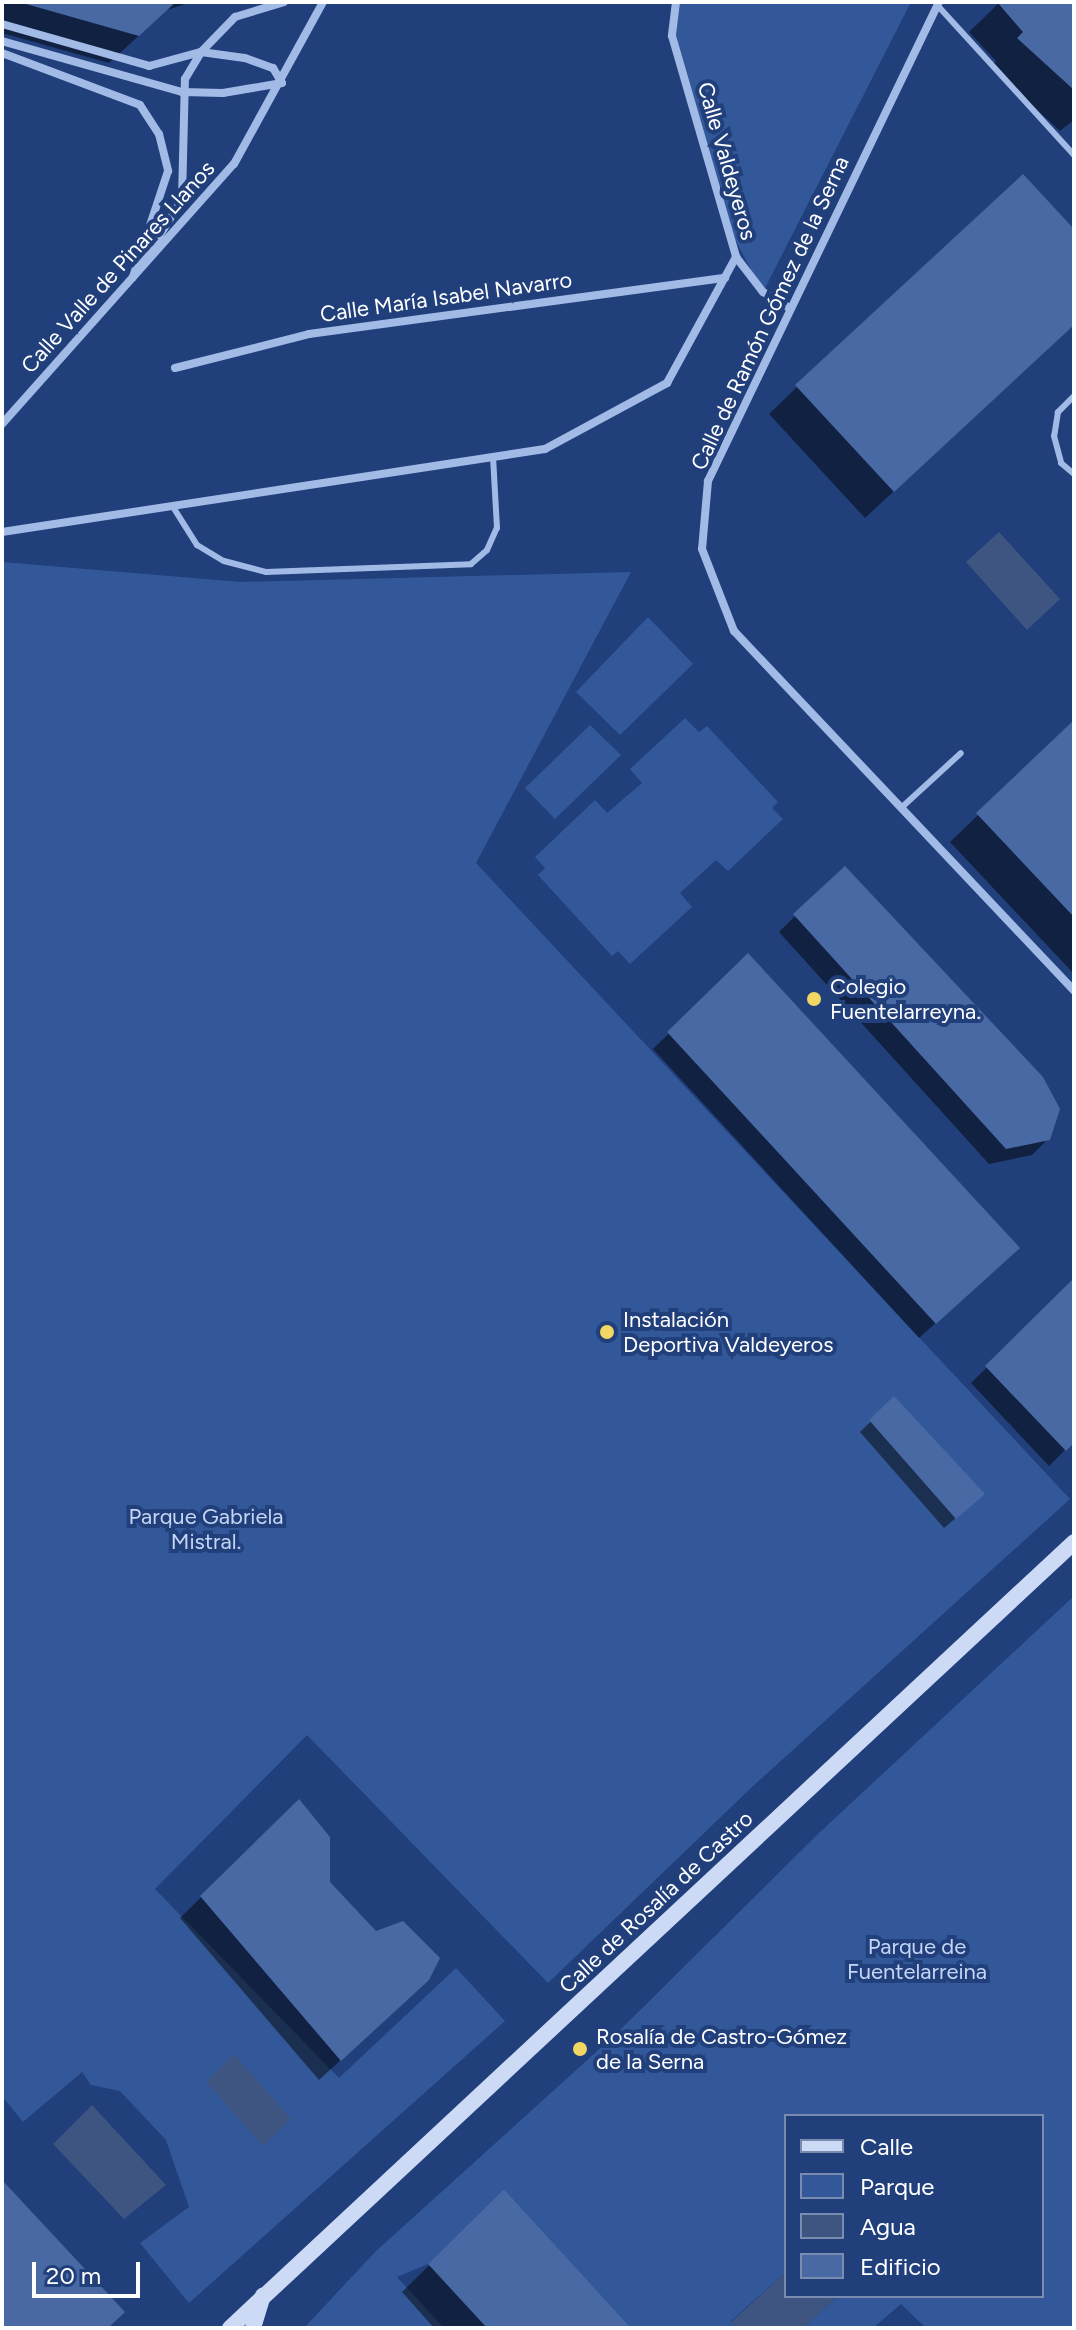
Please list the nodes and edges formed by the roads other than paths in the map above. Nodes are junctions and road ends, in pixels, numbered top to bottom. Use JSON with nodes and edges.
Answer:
{"nodes":[{"id":1,"x":284,"y":2,"type":"edge"},
{"id":2,"x":323,"y":2,"type":"edge"},
{"id":3,"x":676,"y":2,"type":"edge"},
{"id":4,"x":938,"y":4,"type":"edge"},
{"id":5,"x":2,"y":24,"type":"edge"},
{"id":6,"x":2,"y":41,"type":"edge"},
{"id":7,"x":201,"y":52,"type":"junction"},
{"id":8,"x":2,"y":53,"type":"edge"},
{"id":9,"x":282,"y":83,"type":"junction"},
{"id":10,"x":182,"y":92,"type":"junction"},
{"id":11,"x":1074,"y":155,"type":"edge"},
{"id":12,"x":736,"y":257,"type":"junction"},
{"id":13,"x":725,"y":278,"type":"junction"},
{"id":14,"x":131,"y":281,"type":"junction"},
{"id":15,"x":790,"y":308,"type":"junction"},
{"id":16,"x":175,"y":368,"type":"dead end"},
{"id":17,"x":1074,"y":396,"type":"edge"},
{"id":18,"x":2,"y":424,"type":"edge"},
{"id":19,"x":493,"y":457,"type":"junction"},
{"id":20,"x":1074,"y":474,"type":"edge"},
{"id":21,"x":173,"y":507,"type":"junction"},
{"id":22,"x":2,"y":532,"type":"edge"},
{"id":23,"x":961,"y":753,"type":"dead end"},
{"id":24,"x":901,"y":808,"type":"junction"},
{"id":25,"x":1074,"y":991,"type":"edge"},
{"id":26,"x":1074,"y":1542,"type":"edge"},
{"id":27,"x":265,"y":2291,"type":"junction"},
{"id":28,"x":230,"y":2328,"type":"edge"},
{"id":29,"x":253,"y":2328,"type":"edge"}],
"edges":[{"from":1,"to":7,"type":"street"},
{"from":2,"to":9,"type":"street","name":"Calle Valle de Pinares Llanos"},
{"from":3,"to":12,"type":"street","name":"Calle Valdeyeros"},
{"from":4,"to":11,"type":"lane","name":"Calle de Ramón Gómez de la Serna"},
{"from":4,"to":15,"type":"street","name":"Calle de Ramón Gómez de la Serna"},
{"from":5,"to":7,"type":"street"},
{"from":6,"to":10,"type":"street"},
{"from":7,"to":9,"type":"street"},
{"from":7,"to":10,"type":"street"},
{"from":8,"to":14,"type":"street"},
{"from":9,"to":10,"type":"street"},
{"from":9,"to":14,"type":"street","name":"Calle Valle de Pinares Llanos"},
{"from":10,"to":14,"type":"street"},
{"from":12,"to":13,"type":"street"},
{"from":12,"to":15,"type":"street","name":"Calle Valdeyeros"},
{"from":13,"to":16,"type":"street","name":"Calle María Isabel Navarro"},
{"from":13,"to":19,"type":"street"},
{"from":14,"to":18,"type":"street","name":"Calle Valle de Pinares Llanos"},
{"from":15,"to":24,"type":"street","name":"Calle de Ramón Gómez de la Serna"},
{"from":17,"to":20,"type":"lane"},
{"from":19,"to":21,"type":"street"},
{"from":19,"to":21,"type":"lane"},
{"from":21,"to":22,"type":"street"},
{"from":23,"to":24,"type":"lane"},
{"from":24,"to":25,"type":"street","name":"Calle de Ramón Gómez de la Serna"},
{"from":26,"to":27,"type":"street","name":"Calle de Rosalía de Castro"},
{"from":27,"to":28,"type":"street","name":"Calle de Rosalía de Castro"},
{"from":27,"to":29,"type":"street","name":"Calle de Rosalía de Castro"}]}
